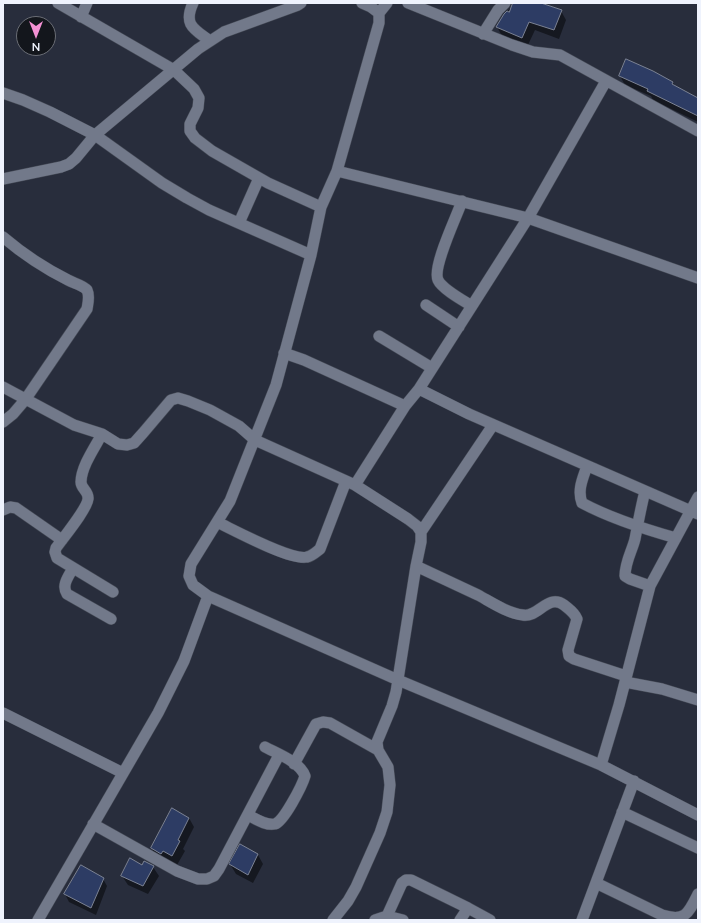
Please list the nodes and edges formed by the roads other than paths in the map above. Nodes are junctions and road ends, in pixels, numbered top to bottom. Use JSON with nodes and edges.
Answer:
{"nodes":[{"id":1,"x":58,"y":3,"type":"edge"},
{"id":2,"x":87,"y":3,"type":"edge"},
{"id":3,"x":193,"y":3,"type":"edge"},
{"id":4,"x":300,"y":3,"type":"edge"},
{"id":5,"x":362,"y":3,"type":"edge"},
{"id":6,"x":387,"y":3,"type":"edge"},
{"id":7,"x":408,"y":3,"type":"edge"},
{"id":8,"x":505,"y":3,"type":"edge"},
{"id":9,"x":379,"y":13,"type":"junction"},
{"id":10,"x":82,"y":17,"type":"junction"},
{"id":11,"x":483,"y":34,"type":"junction"},
{"id":12,"x":210,"y":41,"type":"junction"},
{"id":13,"x":174,"y":70,"type":"junction"},
{"id":14,"x":606,"y":81,"type":"junction"},
{"id":15,"x":3,"y":93,"type":"edge"},
{"id":16,"x":698,"y":131,"type":"edge"},
{"id":17,"x":95,"y":135,"type":"junction"},
{"id":18,"x":337,"y":171,"type":"junction"},
{"id":19,"x":259,"y":178,"type":"junction"},
{"id":20,"x":3,"y":179,"type":"edge"},
{"id":21,"x":462,"y":201,"type":"junction"},
{"id":22,"x":321,"y":207,"type":"junction"},
{"id":23,"x":528,"y":218,"type":"junction"},
{"id":24,"x":239,"y":223,"type":"junction"},
{"id":25,"x":3,"y":237,"type":"edge"},
{"id":26,"x":311,"y":255,"type":"junction"},
{"id":27,"x":698,"y":278,"type":"edge"},
{"id":28,"x":426,"y":305,"type":"dead end"},
{"id":29,"x":472,"y":306,"type":"junction"},
{"id":30,"x":459,"y":327,"type":"junction"},
{"id":31,"x":379,"y":336,"type":"dead end"},
{"id":32,"x":284,"y":353,"type":"junction"},
{"id":33,"x":432,"y":368,"type":"junction"},
{"id":34,"x":3,"y":387,"type":"edge"},
{"id":35,"x":419,"y":390,"type":"junction"},
{"id":36,"x":25,"y":400,"type":"junction"},
{"id":37,"x":405,"y":406,"type":"junction"},
{"id":38,"x":3,"y":422,"type":"edge"},
{"id":39,"x":493,"y":424,"type":"junction"},
{"id":40,"x":102,"y":434,"type":"junction"},
{"id":41,"x":255,"y":440,"type":"junction"},
{"id":42,"x":587,"y":466,"type":"junction"},
{"id":43,"x":351,"y":483,"type":"junction"},
{"id":44,"x":645,"y":491,"type":"junction"},
{"id":45,"x":698,"y":497,"type":"edge"},
{"id":46,"x":3,"y":510,"type":"edge"},
{"id":47,"x":695,"y":512,"type":"edge"},
{"id":48,"x":217,"y":522,"type":"junction"},
{"id":49,"x":637,"y":526,"type":"junction"},
{"id":50,"x":421,"y":532,"type":"junction"},
{"id":51,"x":676,"y":538,"type":"junction"},
{"id":52,"x":62,"y":540,"type":"junction"},
{"id":53,"x":416,"y":566,"type":"junction"},
{"id":54,"x":73,"y":568,"type":"junction"},
{"id":55,"x":650,"y":586,"type":"junction"},
{"id":56,"x":112,"y":592,"type":"dead end"},
{"id":57,"x":208,"y":596,"type":"junction"},
{"id":58,"x":111,"y":619,"type":"dead end"},
{"id":59,"x":625,"y":679,"type":"junction"},
{"id":60,"x":398,"y":680,"type":"junction"},
{"id":61,"x":698,"y":700,"type":"edge"},
{"id":62,"x":3,"y":713,"type":"edge"},
{"id":63,"x":265,"y":747,"type":"dead end"},
{"id":64,"x":378,"y":750,"type":"junction"},
{"id":65,"x":279,"y":755,"type":"junction"},
{"id":66,"x":294,"y":764,"type":"junction"},
{"id":67,"x":601,"y":765,"type":"junction"},
{"id":68,"x":123,"y":773,"type":"junction"},
{"id":69,"x":634,"y":781,"type":"junction"},
{"id":70,"x":622,"y":812,"type":"junction"},
{"id":71,"x":248,"y":815,"type":"junction"},
{"id":72,"x":698,"y":815,"type":"edge"},
{"id":73,"x":93,"y":824,"type":"junction"},
{"id":74,"x":698,"y":848,"type":"edge"},
{"id":75,"x":596,"y":883,"type":"junction"},
{"id":76,"x":698,"y":894,"type":"edge"},
{"id":77,"x":468,"y":908,"type":"junction"},
{"id":78,"x":387,"y":916,"type":"junction"},
{"id":79,"x":38,"y":920,"type":"edge"},
{"id":80,"x":333,"y":920,"type":"edge"},
{"id":81,"x":375,"y":920,"type":"edge"},
{"id":82,"x":404,"y":920,"type":"edge"},
{"id":83,"x":460,"y":920,"type":"edge"},
{"id":84,"x":490,"y":920,"type":"edge"},
{"id":85,"x":582,"y":920,"type":"edge"}],
"edges":[{"from":1,"to":10,"type":"street"},
{"from":2,"to":10,"type":"street"},
{"from":3,"to":12,"type":"street"},
{"from":4,"to":12,"type":"street"},
{"from":5,"to":9,"type":"street"},
{"from":6,"to":9,"type":"street"},
{"from":7,"to":11,"type":"street"},
{"from":8,"to":11,"type":"street"},
{"from":9,"to":18,"type":"street"},
{"from":10,"to":13,"type":"street"},
{"from":11,"to":14,"type":"street"},
{"from":12,"to":13,"type":"street"},
{"from":13,"to":17,"type":"street"},
{"from":13,"to":19,"type":"street"},
{"from":14,"to":16,"type":"street"},
{"from":14,"to":23,"type":"street"},
{"from":15,"to":17,"type":"street"},
{"from":17,"to":20,"type":"street"},
{"from":17,"to":24,"type":"street"},
{"from":18,"to":21,"type":"street"},
{"from":18,"to":22,"type":"street"},
{"from":19,"to":22,"type":"street"},
{"from":19,"to":24,"type":"street"},
{"from":21,"to":23,"type":"street"},
{"from":21,"to":29,"type":"street"},
{"from":22,"to":26,"type":"street"},
{"from":23,"to":27,"type":"street"},
{"from":23,"to":29,"type":"street"},
{"from":24,"to":26,"type":"street"},
{"from":25,"to":36,"type":"street"},
{"from":26,"to":32,"type":"street"},
{"from":28,"to":30,"type":"street"},
{"from":29,"to":30,"type":"street"},
{"from":30,"to":33,"type":"street"},
{"from":31,"to":33,"type":"street"},
{"from":32,"to":37,"type":"street"},
{"from":32,"to":41,"type":"street"},
{"from":33,"to":35,"type":"street"},
{"from":34,"to":36,"type":"street"},
{"from":35,"to":37,"type":"street"},
{"from":35,"to":39,"type":"street"},
{"from":36,"to":38,"type":"street"},
{"from":36,"to":40,"type":"street"},
{"from":37,"to":43,"type":"street"},
{"from":39,"to":42,"type":"street"},
{"from":39,"to":50,"type":"street"},
{"from":40,"to":41,"type":"street"},
{"from":40,"to":52,"type":"street"},
{"from":41,"to":43,"type":"street"},
{"from":41,"to":48,"type":"street"},
{"from":42,"to":44,"type":"street"},
{"from":42,"to":49,"type":"street"},
{"from":43,"to":48,"type":"street"},
{"from":43,"to":50,"type":"street"},
{"from":44,"to":47,"type":"street"},
{"from":44,"to":49,"type":"street"},
{"from":45,"to":47,"type":"street"},
{"from":46,"to":52,"type":"street"},
{"from":47,"to":51,"type":"street"},
{"from":48,"to":57,"type":"street"},
{"from":49,"to":51,"type":"street"},
{"from":49,"to":55,"type":"street"},
{"from":50,"to":53,"type":"street"},
{"from":51,"to":55,"type":"street"},
{"from":52,"to":54,"type":"street"},
{"from":53,"to":59,"type":"street"},
{"from":53,"to":60,"type":"street"},
{"from":54,"to":56,"type":"street"},
{"from":54,"to":58,"type":"street"},
{"from":55,"to":59,"type":"street"},
{"from":57,"to":60,"type":"street"},
{"from":57,"to":68,"type":"street"},
{"from":59,"to":61,"type":"street"},
{"from":59,"to":67,"type":"street"},
{"from":60,"to":64,"type":"street"},
{"from":60,"to":67,"type":"street"},
{"from":62,"to":68,"type":"street"},
{"from":63,"to":65,"type":"street"},
{"from":64,"to":66,"type":"street"},
{"from":64,"to":80,"type":"street"},
{"from":65,"to":66,"type":"street"},
{"from":65,"to":71,"type":"street"},
{"from":66,"to":71,"type":"street"},
{"from":67,"to":69,"type":"street"},
{"from":68,"to":73,"type":"street"},
{"from":69,"to":70,"type":"street"},
{"from":69,"to":72,"type":"street"},
{"from":70,"to":74,"type":"street"},
{"from":70,"to":75,"type":"street"},
{"from":71,"to":73,"type":"street"},
{"from":73,"to":79,"type":"street"},
{"from":75,"to":76,"type":"street"},
{"from":75,"to":85,"type":"street"},
{"from":77,"to":78,"type":"street"},
{"from":77,"to":83,"type":"street"},
{"from":77,"to":84,"type":"street"},
{"from":78,"to":81,"type":"street"},
{"from":78,"to":82,"type":"street"}]}
